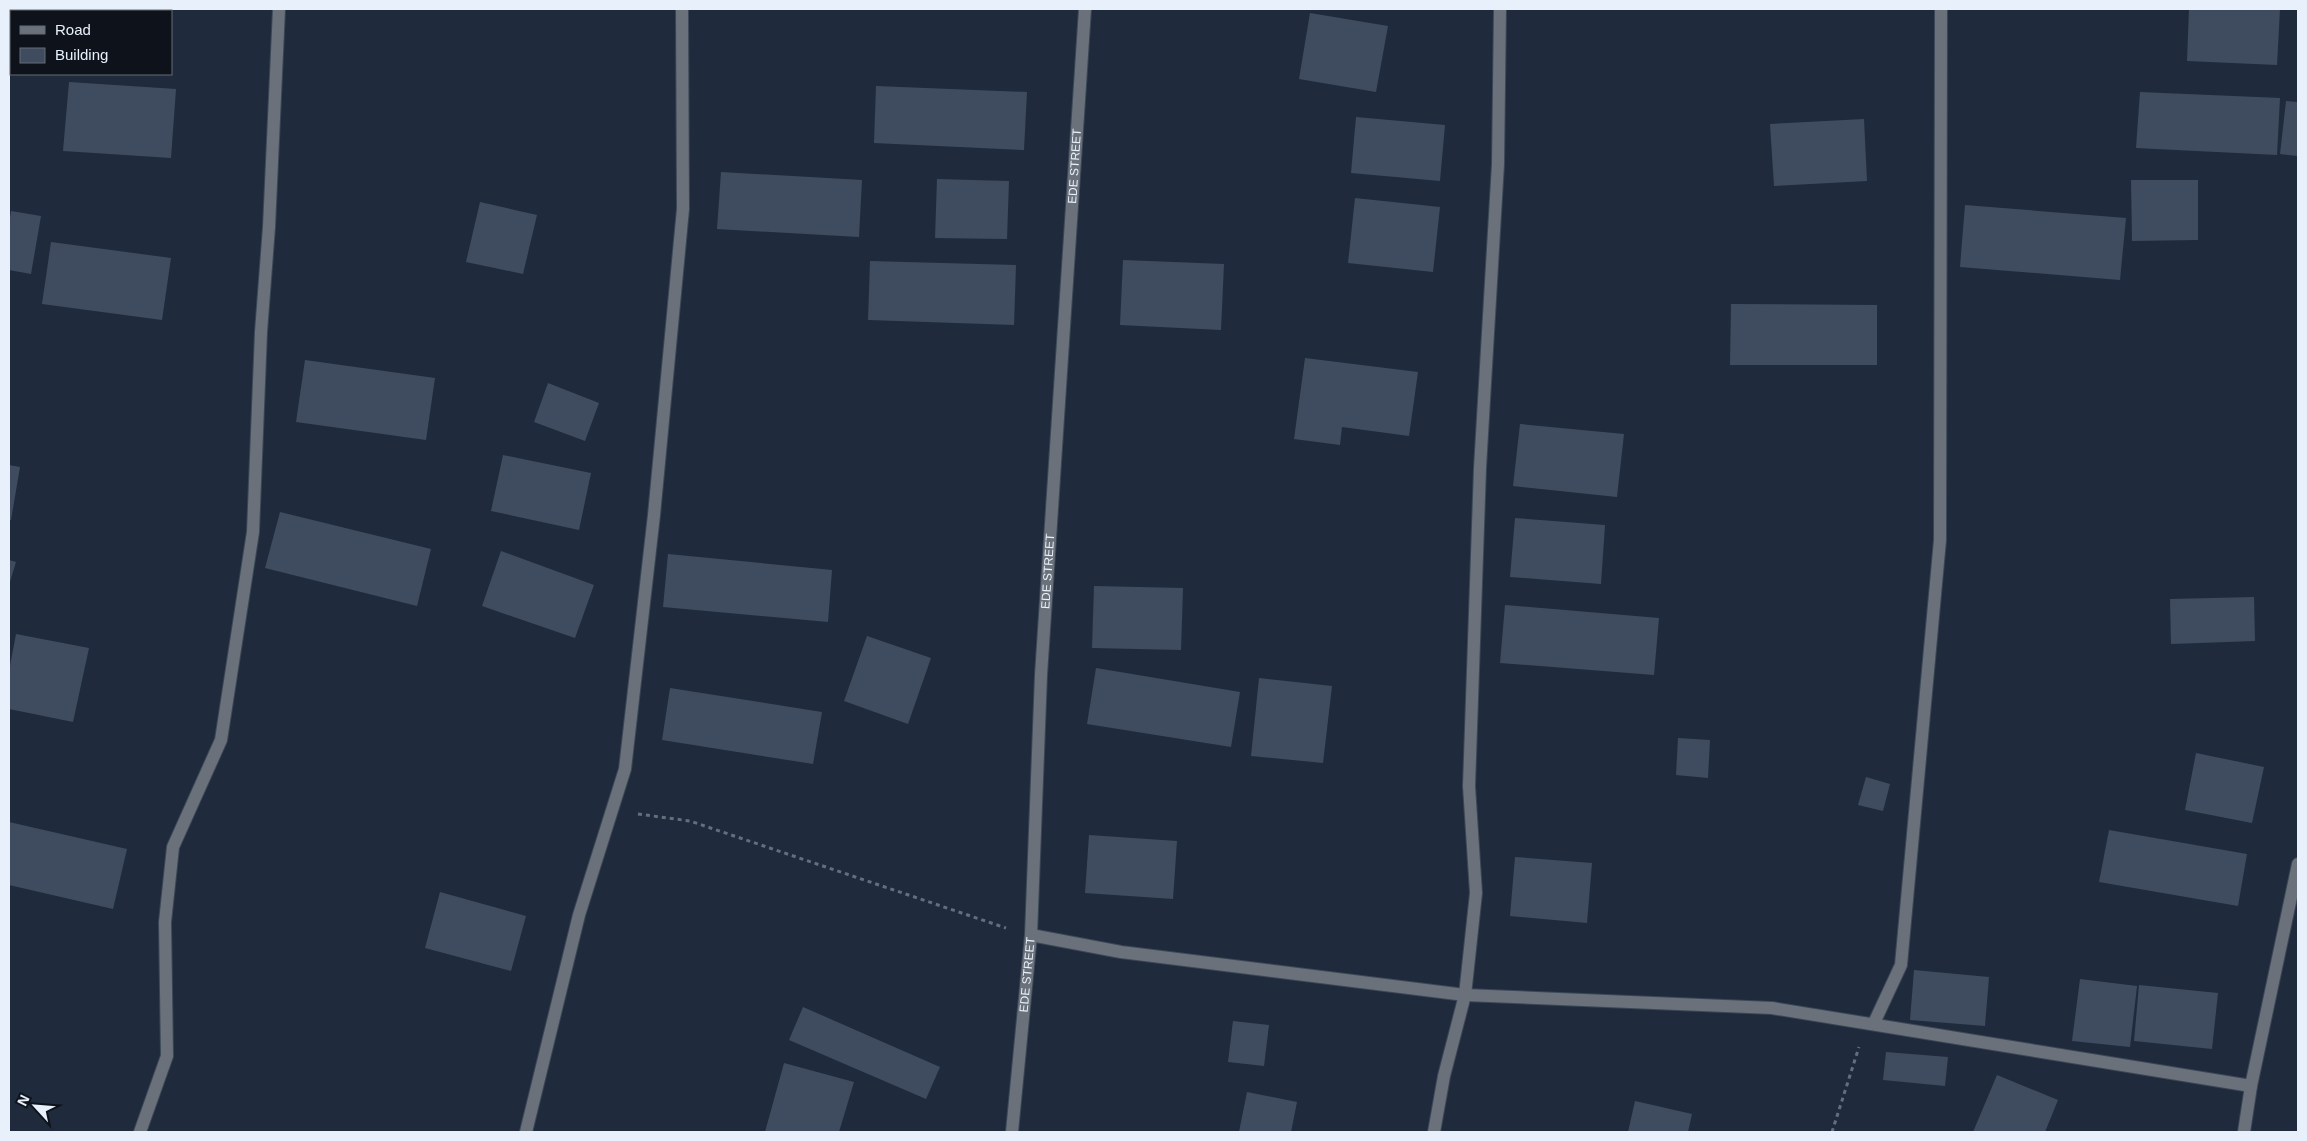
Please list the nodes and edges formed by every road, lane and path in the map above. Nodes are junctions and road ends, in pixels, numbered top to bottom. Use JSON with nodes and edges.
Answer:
{"nodes":[{"id":1,"x":279,"y":9,"type":"edge"},
{"id":2,"x":682,"y":9,"type":"edge"},
{"id":3,"x":1084,"y":9,"type":"edge"},
{"id":4,"x":1500,"y":9,"type":"edge"},
{"id":5,"x":1941,"y":9,"type":"edge"},
{"id":6,"x":612,"y":811,"type":"junction"},
{"id":7,"x":2298,"y":864,"type":"edge"},
{"id":8,"x":1031,"y":935,"type":"junction"},
{"id":9,"x":1465,"y":995,"type":"junction"},
{"id":10,"x":1874,"y":1023,"type":"junction"},
{"id":11,"x":2251,"y":1086,"type":"junction"},
{"id":12,"x":140,"y":1132,"type":"edge"},
{"id":13,"x":526,"y":1132,"type":"edge"},
{"id":14,"x":1012,"y":1132,"type":"edge"},
{"id":15,"x":1434,"y":1132,"type":"edge"},
{"id":16,"x":1832,"y":1132,"type":"edge"},
{"id":17,"x":2244,"y":1132,"type":"edge"}],
"edges":[{"from":1,"to":12,"type":"street"},
{"from":2,"to":6,"type":"street"},
{"from":3,"to":8,"type":"street","name":"EDE STREET"},
{"from":4,"to":9,"type":"street"},
{"from":5,"to":10,"type":"street"},
{"from":6,"to":8,"type":"path"},
{"from":6,"to":13,"type":"street"},
{"from":7,"to":11,"type":"street"},
{"from":8,"to":9,"type":"street"},
{"from":8,"to":14,"type":"street","name":"EDE STREET"},
{"from":9,"to":10,"type":"street"},
{"from":9,"to":15,"type":"street"},
{"from":10,"to":11,"type":"street"},
{"from":10,"to":16,"type":"path"},
{"from":11,"to":17,"type":"street"}]}
